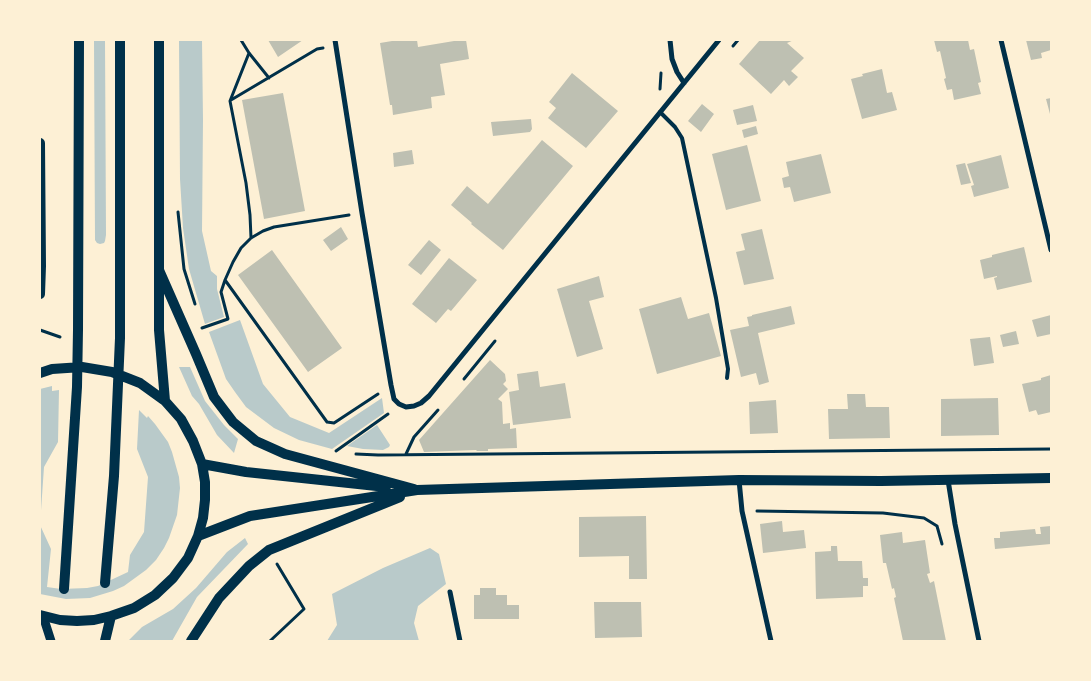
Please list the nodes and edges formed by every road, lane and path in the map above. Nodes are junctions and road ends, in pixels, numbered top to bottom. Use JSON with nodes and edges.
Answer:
{"nodes":[{"id":1,"x":79,"y":40,"type":"edge"},
{"id":2,"x":120,"y":40,"type":"edge"},
{"id":3,"x":159,"y":40,"type":"edge"},
{"id":4,"x":241,"y":40,"type":"edge"},
{"id":5,"x":670,"y":40,"type":"edge"},
{"id":6,"x":719,"y":40,"type":"edge"},
{"id":7,"x":1001,"y":40,"type":"edge"},
{"id":8,"x":336,"y":42,"type":"edge"},
{"id":9,"x":249,"y":52,"type":"junction"},
{"id":10,"x":660,"y":65,"type":"dead end"},
{"id":11,"x":269,"y":78,"type":"junction"},
{"id":12,"x":684,"y":83,"type":"junction"},
{"id":13,"x":657,"y":95,"type":"dead end"},
{"id":14,"x":230,"y":101,"type":"junction"},
{"id":15,"x":660,"y":112,"type":"junction"},
{"id":16,"x":40,"y":143,"type":"edge"},
{"id":17,"x":40,"y":184,"type":"edge"},
{"id":18,"x":178,"y":210,"type":"dead end"},
{"id":19,"x":362,"y":213,"type":"junction"},
{"id":20,"x":251,"y":238,"type":"junction"},
{"id":21,"x":1051,"y":250,"type":"edge"},
{"id":22,"x":159,"y":270,"type":"junction"},
{"id":23,"x":225,"y":280,"type":"junction"},
{"id":24,"x":40,"y":294,"type":"edge"},
{"id":25,"x":197,"y":311,"type":"dead end"},
{"id":26,"x":200,"y":320,"type":"dead end"},
{"id":27,"x":202,"y":328,"type":"junction"},
{"id":28,"x":40,"y":330,"type":"edge"},
{"id":29,"x":204,"y":336,"type":"dead end"},
{"id":30,"x":60,"y":337,"type":"dead end"},
{"id":31,"x":40,"y":373,"type":"edge"},
{"id":32,"x":727,"y":378,"type":"dead end"},
{"id":33,"x":390,"y":385,"type":"junction"},
{"id":34,"x":165,"y":400,"type":"junction"},
{"id":35,"x":399,"y":404,"type":"junction"},
{"id":36,"x":1051,"y":449,"type":"edge"},
{"id":37,"x":340,"y":453,"type":"dead end"},
{"id":38,"x":355,"y":454,"type":"dead end"},
{"id":39,"x":202,"y":464,"type":"junction"},
{"id":40,"x":1051,"y":478,"type":"edge"},
{"id":41,"x":739,"y":480,"type":"junction"},
{"id":42,"x":948,"y":480,"type":"junction"},
{"id":43,"x":417,"y":490,"type":"junction"},
{"id":44,"x":742,"y":511,"type":"junction"},
{"id":45,"x":198,"y":536,"type":"junction"},
{"id":46,"x":269,"y":550,"type":"junction"},
{"id":47,"x":944,"y":551,"type":"dead end"},
{"id":48,"x":105,"y":583,"type":"dead end"},
{"id":49,"x":64,"y":589,"type":"dead end"},
{"id":50,"x":450,"y":592,"type":"dead end"},
{"id":51,"x":42,"y":616,"type":"edge"},
{"id":52,"x":111,"y":616,"type":"junction"},
{"id":53,"x":51,"y":641,"type":"edge"},
{"id":54,"x":105,"y":641,"type":"edge"},
{"id":55,"x":192,"y":641,"type":"edge"},
{"id":56,"x":270,"y":641,"type":"edge"},
{"id":57,"x":460,"y":641,"type":"edge"},
{"id":58,"x":771,"y":641,"type":"edge"},
{"id":59,"x":979,"y":641,"type":"edge"}],
"edges":[{"from":1,"to":49,"type":"main road"},
{"from":2,"to":48,"type":"main road"},
{"from":3,"to":22,"type":"main road"},
{"from":4,"to":9,"type":"path"},
{"from":5,"to":12,"type":"street"},
{"from":6,"to":12,"type":"street"},
{"from":7,"to":21,"type":"street"},
{"from":8,"to":11,"type":"path"},
{"from":8,"to":19,"type":"street"},
{"from":9,"to":11,"type":"path"},
{"from":9,"to":14,"type":"path"},
{"from":10,"to":13,"type":"path"},
{"from":11,"to":14,"type":"path"},
{"from":12,"to":15,"type":"street"},
{"from":14,"to":20,"type":"path"},
{"from":15,"to":32,"type":"lane"},
{"from":15,"to":35,"type":"street"},
{"from":16,"to":17,"type":"main road"},
{"from":17,"to":24,"type":"main road"},
{"from":18,"to":25,"type":"path"},
{"from":19,"to":20,"type":"path"},
{"from":19,"to":33,"type":"street"},
{"from":20,"to":23,"type":"path"},
{"from":22,"to":34,"type":"main road"},
{"from":22,"to":43,"type":"main road"},
{"from":23,"to":27,"type":"path"},
{"from":23,"to":33,"type":"path"},
{"from":26,"to":27,"type":"path"},
{"from":27,"to":29,"type":"path"},
{"from":28,"to":30,"type":"path"},
{"from":31,"to":34,"type":"main road"},
{"from":33,"to":35,"type":"street"},
{"from":34,"to":39,"type":"main road"},
{"from":35,"to":37,"type":"path"},
{"from":36,"to":38,"type":"path"},
{"from":39,"to":43,"type":"main road"},
{"from":39,"to":45,"type":"main road"},
{"from":40,"to":42,"type":"main road"},
{"from":41,"to":42,"type":"main road"},
{"from":41,"to":43,"type":"main road"},
{"from":41,"to":44,"type":"street"},
{"from":42,"to":59,"type":"street"},
{"from":43,"to":45,"type":"main road"},
{"from":43,"to":46,"type":"main road"},
{"from":44,"to":47,"type":"path"},
{"from":44,"to":58,"type":"street"},
{"from":45,"to":52,"type":"main road"},
{"from":46,"to":55,"type":"main road"},
{"from":46,"to":56,"type":"path"},
{"from":50,"to":57,"type":"street"},
{"from":51,"to":52,"type":"main road"},
{"from":51,"to":53,"type":"street"},
{"from":52,"to":54,"type":"main road"}]}
